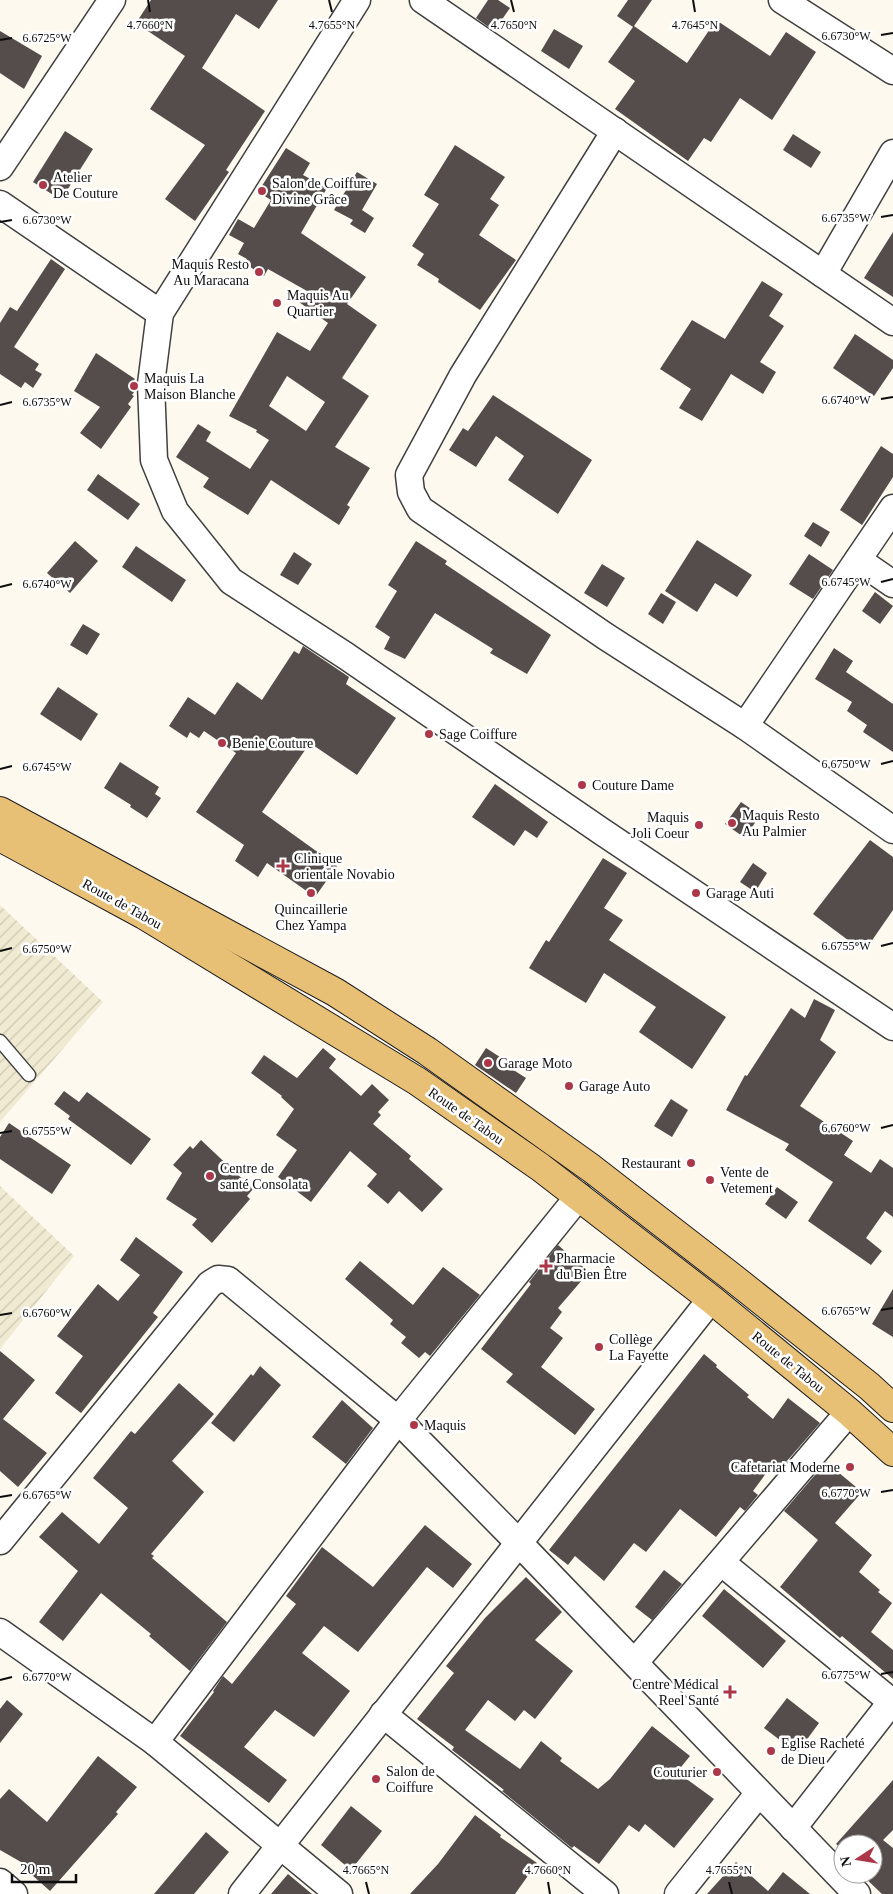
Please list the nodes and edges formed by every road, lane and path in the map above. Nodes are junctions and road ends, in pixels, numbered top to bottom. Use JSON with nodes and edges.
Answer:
{"nodes":[{"id":1,"x":112,"y":0,"type":"edge"},
{"id":2,"x":358,"y":0,"type":"edge"},
{"id":3,"x":423,"y":0,"type":"edge"},
{"id":4,"x":782,"y":0,"type":"edge"},
{"id":5,"x":893,"y":71,"type":"edge"},
{"id":6,"x":615,"y":131,"type":"junction"},
{"id":7,"x":893,"y":153,"type":"edge"},
{"id":8,"x":0,"y":167,"type":"edge"},
{"id":9,"x":0,"y":204,"type":"edge"},
{"id":10,"x":823,"y":274,"type":"junction"},
{"id":11,"x":160,"y":313,"type":"junction"},
{"id":12,"x":893,"y":322,"type":"edge"},
{"id":13,"x":893,"y":508,"type":"edge"},
{"id":14,"x":858,"y":560,"type":"junction"},
{"id":15,"x":893,"y":584,"type":"edge"},
{"id":16,"x":746,"y":726,"type":"junction"},
{"id":17,"x":0,"y":811,"type":"edge"},
{"id":18,"x":893,"y":830,"type":"edge"},
{"id":19,"x":0,"y":837,"type":"edge"},
{"id":20,"x":893,"y":1027,"type":"edge"},
{"id":21,"x":0,"y":1041,"type":"edge"},
{"id":22,"x":29,"y":1075,"type":"dead end"},
{"id":23,"x":579,"y":1196,"type":"junction"},
{"id":24,"x":711,"y":1299,"type":"junction"},
{"id":25,"x":893,"y":1408,"type":"edge"},
{"id":26,"x":849,"y":1412,"type":"junction"},
{"id":27,"x":398,"y":1420,"type":"junction"},
{"id":28,"x":893,"y":1452,"type":"edge"},
{"id":29,"x":0,"y":1541,"type":"edge"},
{"id":30,"x":519,"y":1543,"type":"junction"},
{"id":31,"x":722,"y":1562,"type":"junction"},
{"id":32,"x":0,"y":1632,"type":"edge"},
{"id":33,"x":635,"y":1662,"type":"junction"},
{"id":34,"x":892,"y":1702,"type":"edge"},
{"id":35,"x":384,"y":1714,"type":"junction"},
{"id":36,"x":155,"y":1742,"type":"junction"},
{"id":37,"x":759,"y":1792,"type":"junction"},
{"id":38,"x":793,"y":1828,"type":"junction"},
{"id":39,"x":281,"y":1845,"type":"junction"},
{"id":40,"x":0,"y":1882,"type":"edge"},
{"id":41,"x":14,"y":1894,"type":"edge"},
{"id":42,"x":242,"y":1894,"type":"edge"},
{"id":43,"x":339,"y":1894,"type":"edge"},
{"id":44,"x":605,"y":1894,"type":"edge"},
{"id":45,"x":678,"y":1894,"type":"edge"},
{"id":46,"x":857,"y":1894,"type":"edge"}],
"edges":[{"from":1,"to":8,"type":"street"},
{"from":2,"to":11,"type":"street"},
{"from":3,"to":6,"type":"street"},
{"from":4,"to":5,"type":"street"},
{"from":6,"to":10,"type":"street"},
{"from":6,"to":16,"type":"street"},
{"from":7,"to":10,"type":"street"},
{"from":9,"to":11,"type":"street"},
{"from":10,"to":12,"type":"street"},
{"from":11,"to":20,"type":"street"},
{"from":13,"to":14,"type":"street"},
{"from":14,"to":15,"type":"street"},
{"from":14,"to":16,"type":"street"},
{"from":16,"to":18,"type":"street"},
{"from":17,"to":25,"type":"main road","name":"Route de Tabou"},
{"from":19,"to":23,"type":"main road","name":"Route de Tabou"},
{"from":21,"to":22,"type":"lane"},
{"from":23,"to":24,"type":"main road","name":"Route de Tabou"},
{"from":23,"to":27,"type":"street"},
{"from":24,"to":26,"type":"main road","name":"Route de Tabou"},
{"from":24,"to":30,"type":"street"},
{"from":26,"to":28,"type":"main road","name":"Route de Tabou"},
{"from":26,"to":31,"type":"street"},
{"from":27,"to":29,"type":"street"},
{"from":27,"to":30,"type":"street"},
{"from":27,"to":36,"type":"street"},
{"from":30,"to":33,"type":"street"},
{"from":30,"to":35,"type":"street"},
{"from":31,"to":33,"type":"street"},
{"from":31,"to":34,"type":"street"},
{"from":32,"to":36,"type":"street"},
{"from":33,"to":37,"type":"street"},
{"from":34,"to":38,"type":"street"},
{"from":35,"to":39,"type":"street"},
{"from":35,"to":44,"type":"street"},
{"from":36,"to":39,"type":"street"},
{"from":37,"to":38,"type":"street"},
{"from":37,"to":45,"type":"street"},
{"from":38,"to":46,"type":"street"},
{"from":39,"to":42,"type":"street"},
{"from":39,"to":43,"type":"street"},
{"from":40,"to":41,"type":"street"}]}
